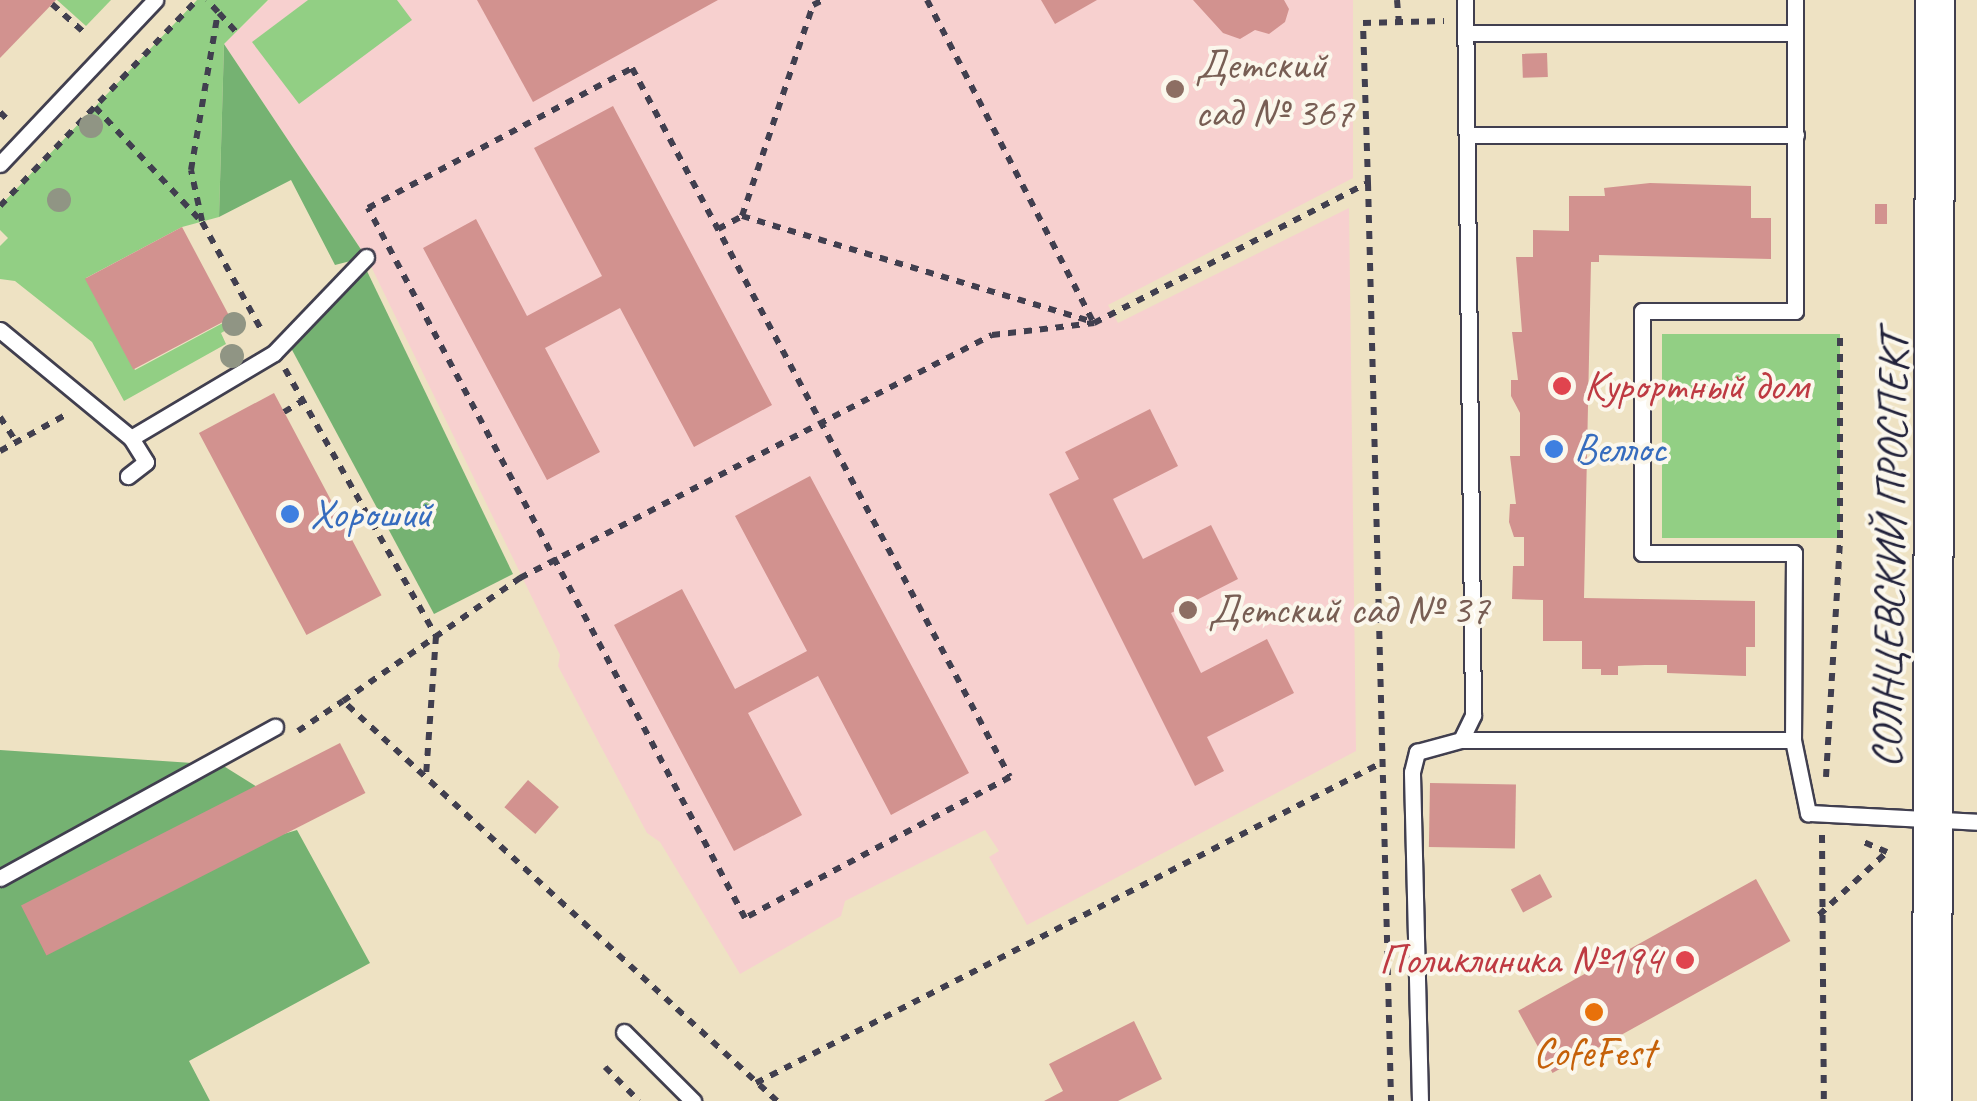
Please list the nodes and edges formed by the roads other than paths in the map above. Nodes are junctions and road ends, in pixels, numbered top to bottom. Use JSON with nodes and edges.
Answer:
{"nodes":[{"id":1,"x":155,"y":0,"type":"edge"},
{"id":2,"x":1466,"y":0,"type":"edge"},
{"id":3,"x":1795,"y":0,"type":"edge"},
{"id":4,"x":1935,"y":0,"type":"edge"},
{"id":5,"x":1466,"y":27,"type":"junction"},
{"id":6,"x":1795,"y":34,"type":"junction"},
{"id":7,"x":1467,"y":134,"type":"junction"},
{"id":8,"x":1796,"y":134,"type":"junction"},
{"id":9,"x":0,"y":164,"type":"edge"},
{"id":10,"x":366,"y":258,"type":"dead end"},
{"id":11,"x":0,"y":330,"type":"edge"},
{"id":12,"x":131,"y":438,"type":"junction"},
{"id":13,"x":128,"y":476,"type":"dead end"},
{"id":14,"x":275,"y":727,"type":"road end"},
{"id":15,"x":1461,"y":740,"type":"junction"},
{"id":16,"x":1794,"y":740,"type":"junction"},
{"id":17,"x":1932,"y":821,"type":"junction"},
{"id":18,"x":1977,"y":822,"type":"edge"},
{"id":19,"x":0,"y":878,"type":"edge"},
{"id":20,"x":624,"y":1032,"type":"dead end"},
{"id":21,"x":693,"y":1101,"type":"edge"},
{"id":22,"x":1420,"y":1101,"type":"edge"},
{"id":23,"x":1932,"y":1101,"type":"edge"}],
"edges":[{"from":1,"to":9,"type":"lane"},
{"from":2,"to":5,"type":"lane"},
{"from":3,"to":6,"type":"lane"},
{"from":4,"to":17,"type":"street","name":"СОЛНЦЕВСКИЙ ПРОСПЕКТ"},
{"from":5,"to":6,"type":"lane"},
{"from":5,"to":7,"type":"lane"},
{"from":6,"to":8,"type":"lane"},
{"from":7,"to":8,"type":"lane"},
{"from":7,"to":15,"type":"lane"},
{"from":8,"to":16,"type":"lane"},
{"from":10,"to":12,"type":"lane"},
{"from":11,"to":12,"type":"lane"},
{"from":12,"to":13,"type":"lane"},
{"from":14,"to":19,"type":"lane"},
{"from":15,"to":16,"type":"lane"},
{"from":15,"to":22,"type":"lane"},
{"from":16,"to":17,"type":"lane"},
{"from":17,"to":18,"type":"lane"},
{"from":17,"to":23,"type":"street","name":"СОЛНЦЕВСКИЙ ПРОСПЕКТ"},
{"from":20,"to":21,"type":"lane"}]}
